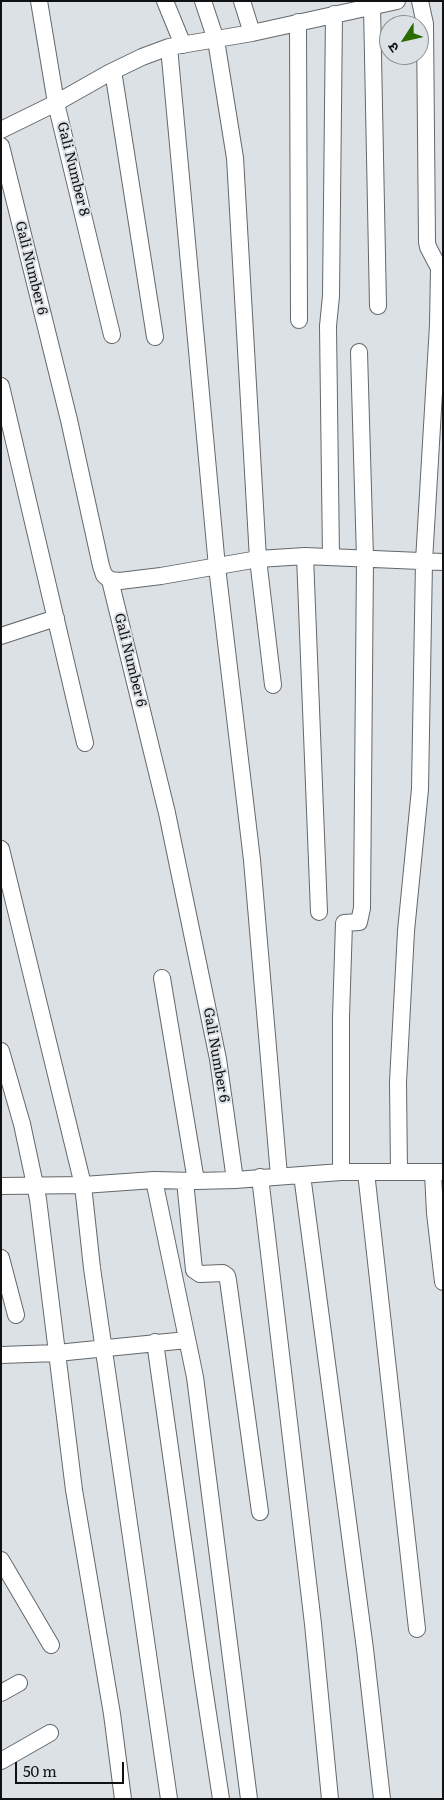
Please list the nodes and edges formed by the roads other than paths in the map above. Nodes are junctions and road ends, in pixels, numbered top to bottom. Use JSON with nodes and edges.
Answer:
{"nodes":[{"id":1,"x":39,"y":1,"type":"edge"},
{"id":2,"x":165,"y":1,"type":"edge"},
{"id":3,"x":203,"y":1,"type":"edge"},
{"id":4,"x":242,"y":1,"type":"edge"},
{"id":5,"x":397,"y":1,"type":"edge"},
{"id":6,"x":420,"y":1,"type":"edge"},
{"id":7,"x":372,"y":6,"type":"junction"},
{"id":8,"x":334,"y":14,"type":"junction"},
{"id":9,"x":298,"y":22,"type":"junction"},
{"id":10,"x":252,"y":33,"type":"junction"},
{"id":11,"x":216,"y":40,"type":"junction"},
{"id":12,"x":176,"y":46,"type":"junction"},
{"id":13,"x":109,"y":73,"type":"junction"},
{"id":14,"x":56,"y":102,"type":"junction"},
{"id":15,"x":1,"y":130,"type":"edge"},
{"id":16,"x":1,"y":146,"type":"edge"},
{"id":17,"x":378,"y":306,"type":"dead end"},
{"id":18,"x":299,"y":320,"type":"dead end"},
{"id":19,"x":441,"y":326,"type":"edge"},
{"id":20,"x":112,"y":335,"type":"dead end"},
{"id":21,"x":155,"y":337,"type":"dead end"},
{"id":22,"x":358,"y":352,"type":"dead end"},
{"id":23,"x":1,"y":386,"type":"edge"},
{"id":24,"x":305,"y":556,"type":"junction"},
{"id":25,"x":332,"y":557,"type":"junction"},
{"id":26,"x":365,"y":558,"type":"junction"},
{"id":27,"x":258,"y":559,"type":"junction"},
{"id":28,"x":424,"y":561,"type":"junction"},
{"id":29,"x":443,"y":562,"type":"edge"},
{"id":30,"x":217,"y":567,"type":"junction"},
{"id":31,"x":110,"y":580,"type":"junction"},
{"id":32,"x":56,"y":618,"type":"junction"},
{"id":33,"x":1,"y":636,"type":"edge"},
{"id":34,"x":273,"y":685,"type":"dead end"},
{"id":35,"x":85,"y":743,"type":"dead end"},
{"id":36,"x":1,"y":849,"type":"edge"},
{"id":37,"x":320,"y":912,"type":"dead end"},
{"id":38,"x":162,"y":978,"type":"dead end"},
{"id":39,"x":1,"y":1051,"type":"edge"},
{"id":40,"x":399,"y":1171,"type":"junction"},
{"id":41,"x":341,"y":1172,"type":"junction"},
{"id":42,"x":366,"y":1172,"type":"junction"},
{"id":43,"x":438,"y":1172,"type":"edge"},
{"id":44,"x":302,"y":1175,"type":"junction"},
{"id":45,"x":278,"y":1176,"type":"junction"},
{"id":46,"x":260,"y":1177,"type":"junction"},
{"id":47,"x":154,"y":1180,"type":"junction"},
{"id":48,"x":235,"y":1180,"type":"junction"},
{"id":49,"x":191,"y":1181,"type":"junction"},
{"id":50,"x":82,"y":1185,"type":"junction"},
{"id":51,"x":1,"y":1186,"type":"edge"},
{"id":52,"x":35,"y":1186,"type":"junction"},
{"id":53,"x":1,"y":1258,"type":"edge"},
{"id":54,"x":443,"y":1282,"type":"edge"},
{"id":55,"x":16,"y":1315,"type":"dead end"},
{"id":56,"x":187,"y":1340,"type":"junction"},
{"id":57,"x":155,"y":1342,"type":"junction"},
{"id":58,"x":104,"y":1348,"type":"junction"},
{"id":59,"x":57,"y":1353,"type":"junction"},
{"id":60,"x":1,"y":1355,"type":"edge"},
{"id":61,"x":260,"y":1512,"type":"dead end"},
{"id":62,"x":1,"y":1560,"type":"edge"},
{"id":63,"x":417,"y":1629,"type":"dead end"},
{"id":64,"x":51,"y":1645,"type":"dead end"},
{"id":65,"x":19,"y":1683,"type":"dead end"},
{"id":66,"x":1,"y":1693,"type":"edge"},
{"id":67,"x":50,"y":1733,"type":"dead end"},
{"id":68,"x":1,"y":1761,"type":"edge"},
{"id":69,"x":123,"y":1799,"type":"edge"},
{"id":70,"x":169,"y":1799,"type":"edge"},
{"id":71,"x":221,"y":1799,"type":"edge"},
{"id":72,"x":249,"y":1799,"type":"edge"},
{"id":73,"x":330,"y":1799,"type":"edge"},
{"id":74,"x":382,"y":1799,"type":"edge"}],
"edges":[{"from":1,"to":14,"type":"street","name":"Gali Number 8"},
{"from":2,"to":12,"type":"street"},
{"from":3,"to":11,"type":"street"},
{"from":4,"to":10,"type":"street"},
{"from":5,"to":7,"type":"street"},
{"from":6,"to":19,"type":"street"},
{"from":7,"to":8,"type":"street"},
{"from":7,"to":17,"type":"street"},
{"from":8,"to":9,"type":"street"},
{"from":8,"to":25,"type":"street"},
{"from":9,"to":10,"type":"street"},
{"from":9,"to":18,"type":"street"},
{"from":10,"to":11,"type":"street"},
{"from":11,"to":12,"type":"street"},
{"from":11,"to":27,"type":"street"},
{"from":12,"to":13,"type":"street"},
{"from":12,"to":30,"type":"street"},
{"from":13,"to":14,"type":"street"},
{"from":13,"to":21,"type":"street"},
{"from":14,"to":15,"type":"street"},
{"from":14,"to":20,"type":"street","name":"Gali Number 8"},
{"from":16,"to":31,"type":"street","name":"Gali Number 6"},
{"from":19,"to":28,"type":"street"},
{"from":22,"to":26,"type":"street"},
{"from":23,"to":32,"type":"street"},
{"from":24,"to":25,"type":"street"},
{"from":24,"to":27,"type":"street"},
{"from":24,"to":37,"type":"street"},
{"from":25,"to":26,"type":"street"},
{"from":26,"to":28,"type":"street"},
{"from":26,"to":41,"type":"street"},
{"from":27,"to":30,"type":"street"},
{"from":27,"to":34,"type":"street"},
{"from":28,"to":29,"type":"street"},
{"from":28,"to":40,"type":"street"},
{"from":30,"to":31,"type":"street"},
{"from":30,"to":45,"type":"street"},
{"from":31,"to":48,"type":"street","name":"Gali Number 6"},
{"from":32,"to":33,"type":"street"},
{"from":32,"to":35,"type":"street"},
{"from":36,"to":50,"type":"street"},
{"from":38,"to":49,"type":"street"},
{"from":39,"to":52,"type":"street"},
{"from":40,"to":42,"type":"street"},
{"from":40,"to":43,"type":"street"},
{"from":41,"to":42,"type":"street"},
{"from":41,"to":44,"type":"street"},
{"from":42,"to":63,"type":"street"},
{"from":43,"to":54,"type":"street"},
{"from":44,"to":45,"type":"street"},
{"from":44,"to":74,"type":"street"},
{"from":45,"to":46,"type":"street"},
{"from":46,"to":48,"type":"street"},
{"from":46,"to":73,"type":"street"},
{"from":47,"to":49,"type":"street"},
{"from":47,"to":50,"type":"street"},
{"from":47,"to":56,"type":"street"},
{"from":48,"to":49,"type":"street"},
{"from":49,"to":61,"type":"street"},
{"from":50,"to":52,"type":"street"},
{"from":50,"to":58,"type":"street"},
{"from":51,"to":52,"type":"street"},
{"from":52,"to":59,"type":"street"},
{"from":53,"to":55,"type":"street"},
{"from":56,"to":57,"type":"street"},
{"from":56,"to":72,"type":"street"},
{"from":57,"to":58,"type":"street"},
{"from":57,"to":71,"type":"street"},
{"from":58,"to":59,"type":"street"},
{"from":58,"to":70,"type":"street"},
{"from":59,"to":60,"type":"street"},
{"from":59,"to":69,"type":"street"},
{"from":62,"to":64,"type":"street"},
{"from":65,"to":66,"type":"street"},
{"from":67,"to":68,"type":"street"}]}
